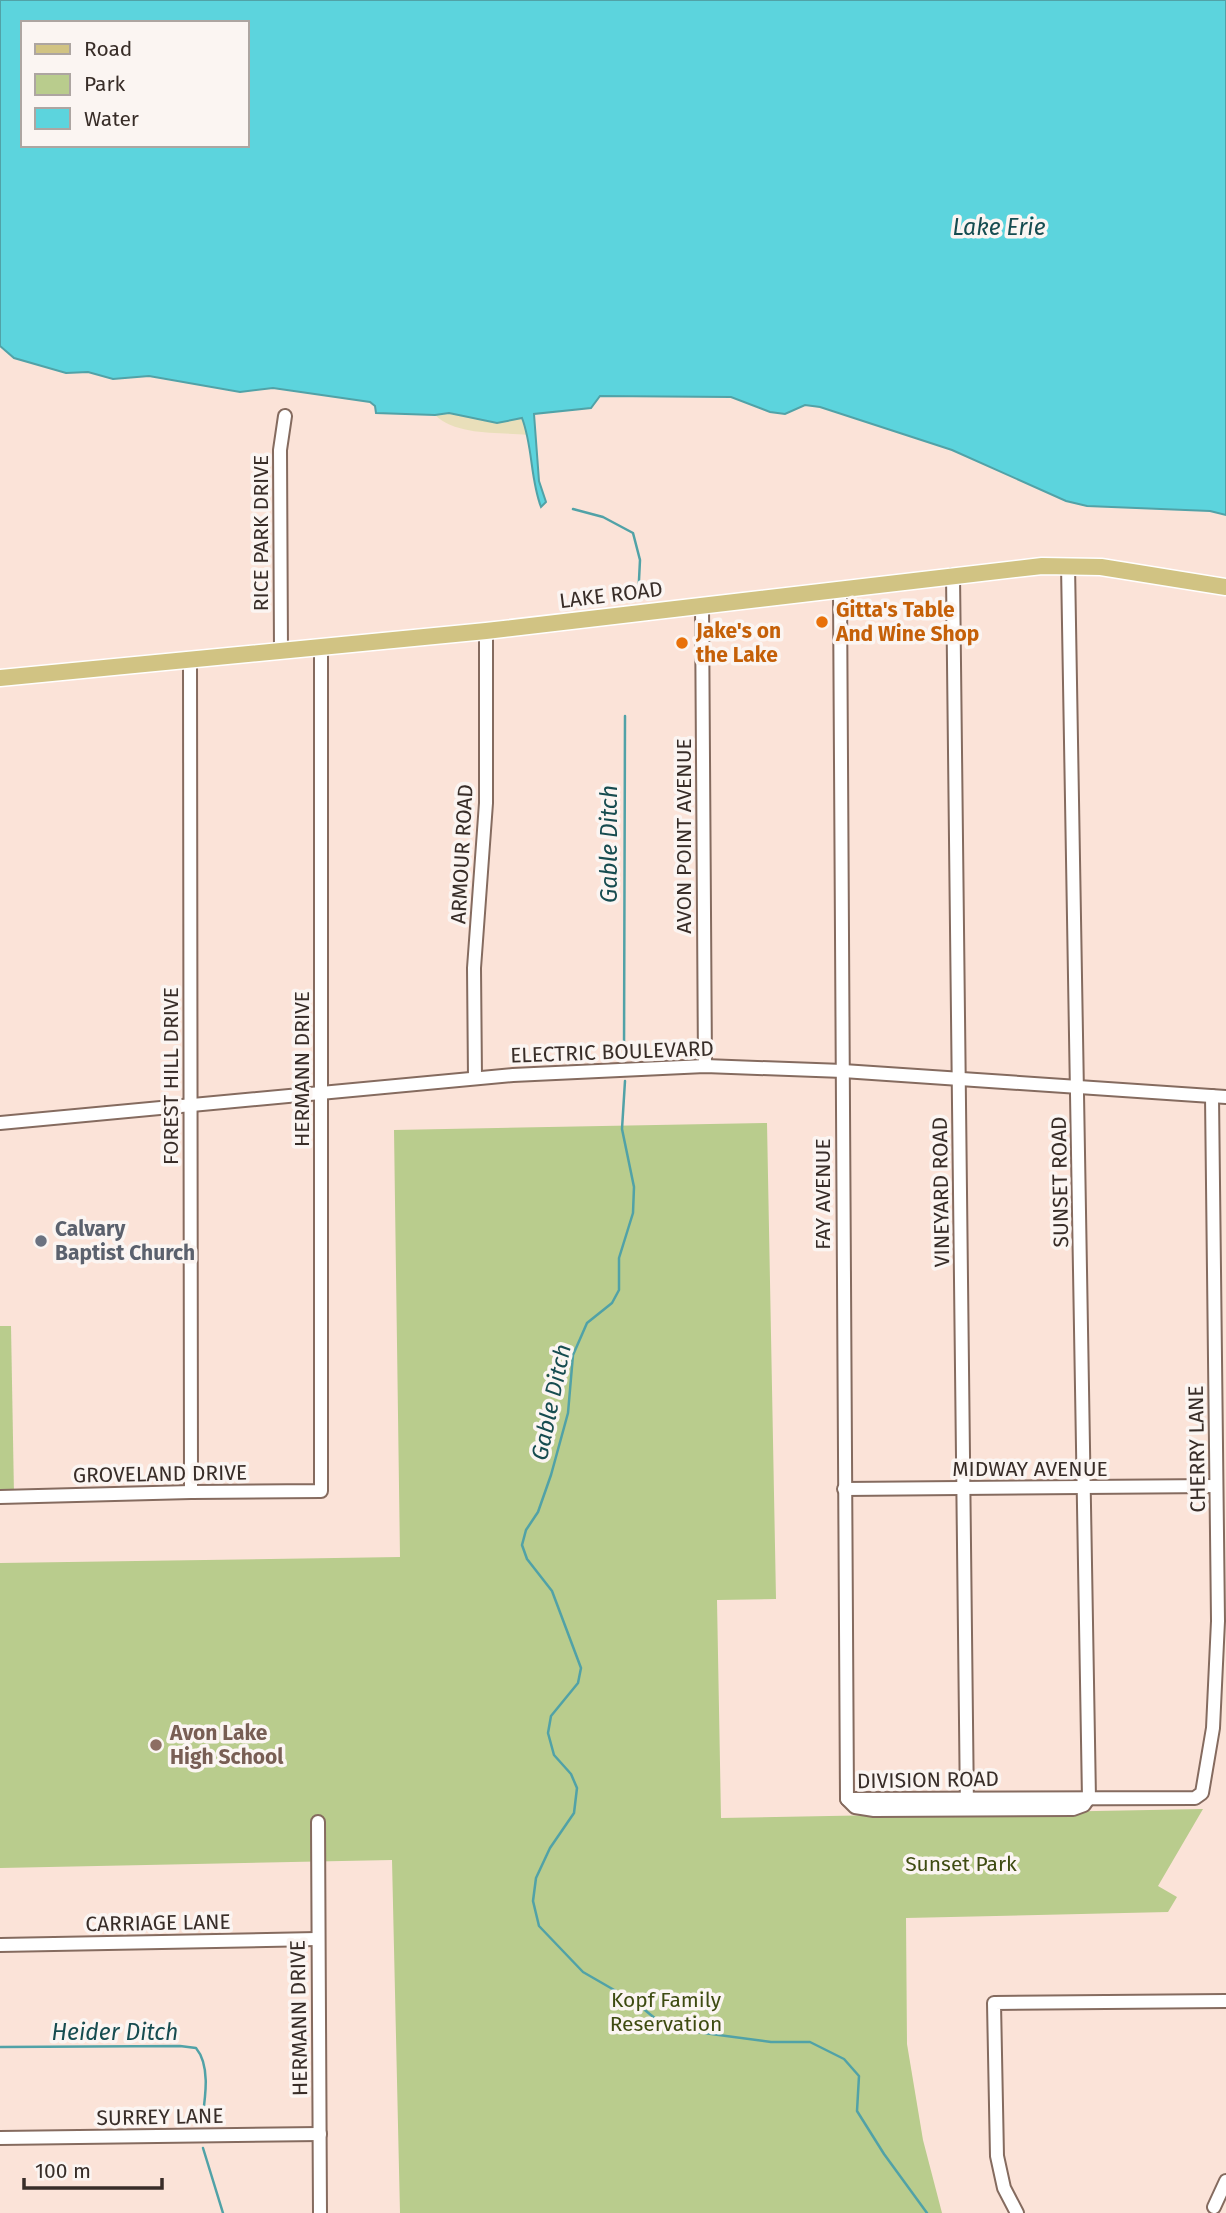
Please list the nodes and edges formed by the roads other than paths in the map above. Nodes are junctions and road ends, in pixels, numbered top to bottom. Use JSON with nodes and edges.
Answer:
{"nodes":[{"id":1,"x":285,"y":416,"type":"dead end"},
{"id":2,"x":1068,"y":565,"type":"junction"},
{"id":3,"x":953,"y":575,"type":"junction"},
{"id":4,"x":1226,"y":587,"type":"edge"},
{"id":5,"x":840,"y":589,"type":"junction"},
{"id":6,"x":702,"y":606,"type":"junction"},
{"id":7,"x":486,"y":631,"type":"junction"},
{"id":8,"x":321,"y":647,"type":"junction"},
{"id":9,"x":281,"y":652,"type":"junction"},
{"id":10,"x":190,"y":660,"type":"junction"},
{"id":11,"x":0,"y":678,"type":"edge"},
{"id":12,"x":705,"y":1066,"type":"junction"},
{"id":13,"x":843,"y":1071,"type":"junction"},
{"id":14,"x":475,"y":1079,"type":"junction"},
{"id":15,"x":959,"y":1079,"type":"junction"},
{"id":16,"x":1078,"y":1087,"type":"junction"},
{"id":17,"x":321,"y":1093,"type":"junction"},
{"id":18,"x":1212,"y":1096,"type":"junction"},
{"id":19,"x":1226,"y":1097,"type":"edge"},
{"id":20,"x":191,"y":1105,"type":"junction"},
{"id":21,"x":0,"y":1123,"type":"edge"},
{"id":22,"x":1216,"y":1486,"type":"junction"},
{"id":23,"x":1084,"y":1488,"type":"junction"},
{"id":24,"x":844,"y":1489,"type":"junction"},
{"id":25,"x":964,"y":1489,"type":"junction"},
{"id":26,"x":321,"y":1491,"type":"joint"},
{"id":27,"x":191,"y":1492,"type":"junction"},
{"id":28,"x":0,"y":1497,"type":"edge"},
{"id":29,"x":1222,"y":1621,"type":"edge"},
{"id":30,"x":1195,"y":1798,"type":"joint"},
{"id":31,"x":847,"y":1799,"type":"joint"},
{"id":32,"x":1089,"y":1799,"type":"junction"},
{"id":33,"x":967,"y":1804,"type":"junction"},
{"id":34,"x":318,"y":1822,"type":"dead end"},
{"id":35,"x":317,"y":1939,"type":"junction"},
{"id":36,"x":0,"y":1945,"type":"edge"},
{"id":37,"x":1226,"y":2001,"type":"edge"},
{"id":38,"x":320,"y":2134,"type":"junction"},
{"id":39,"x":0,"y":2138,"type":"edge"},
{"id":40,"x":1226,"y":2181,"type":"edge"},
{"id":41,"x":1214,"y":2207,"type":"dead end"},
{"id":42,"x":320,"y":2213,"type":"edge"},
{"id":43,"x":1017,"y":2213,"type":"edge"}],
"edges":[{"from":1,"to":9,"type":"street","name":"RICE PARK DRIVE"},
{"from":2,"to":3,"type":"main road","name":"LAKE ROAD"},
{"from":2,"to":4,"type":"main road","name":"LAKE ROAD"},
{"from":2,"to":16,"type":"street","name":"SUNSET ROAD"},
{"from":3,"to":5,"type":"main road","name":"LAKE ROAD"},
{"from":3,"to":15,"type":"street","name":"VINEYARD ROAD"},
{"from":5,"to":6,"type":"main road","name":"LAKE ROAD"},
{"from":5,"to":13,"type":"street","name":"FAY AVENUE"},
{"from":6,"to":7,"type":"main road","name":"LAKE ROAD"},
{"from":6,"to":12,"type":"street","name":"AVON POINT AVENUE"},
{"from":7,"to":8,"type":"main road","name":"LAKE ROAD"},
{"from":7,"to":14,"type":"street","name":"ARMOUR ROAD"},
{"from":8,"to":9,"type":"main road","name":"LAKE ROAD"},
{"from":8,"to":17,"type":"street","name":"HERMANN DRIVE"},
{"from":9,"to":10,"type":"main road","name":"LAKE ROAD"},
{"from":10,"to":11,"type":"main road","name":"LAKE ROAD"},
{"from":10,"to":20,"type":"street","name":"FOREST HILL DRIVE"},
{"from":12,"to":13,"type":"street","name":"ELECTRIC BOULEVARD"},
{"from":12,"to":14,"type":"street","name":"ELECTRIC BOULEVARD"},
{"from":13,"to":15,"type":"street","name":"ELECTRIC BOULEVARD"},
{"from":13,"to":24,"type":"street","name":"FAY AVENUE"},
{"from":14,"to":17,"type":"street","name":"ELECTRIC BOULEVARD"},
{"from":15,"to":16,"type":"street","name":"ELECTRIC BOULEVARD"},
{"from":15,"to":25,"type":"street","name":"VINEYARD ROAD"},
{"from":16,"to":18,"type":"street","name":"ELECTRIC BOULEVARD"},
{"from":16,"to":23,"type":"street","name":"SUNSET ROAD"},
{"from":17,"to":20,"type":"street","name":"ELECTRIC BOULEVARD"},
{"from":17,"to":26,"type":"street","name":"HERMANN DRIVE"},
{"from":18,"to":19,"type":"street","name":"ELECTRIC BOULEVARD"},
{"from":18,"to":22,"type":"street","name":"CHERRY LANE"},
{"from":20,"to":21,"type":"street","name":"ELECTRIC BOULEVARD"},
{"from":20,"to":27,"type":"street","name":"FOREST HILL DRIVE"},
{"from":22,"to":23,"type":"street","name":"MIDWAY AVENUE"},
{"from":22,"to":29,"type":"street","name":"CHERRY LANE"},
{"from":23,"to":25,"type":"street","name":"MIDWAY AVENUE"},
{"from":23,"to":32,"type":"street","name":"SUNSET ROAD"},
{"from":24,"to":25,"type":"street","name":"MIDWAY AVENUE"},
{"from":24,"to":31,"type":"street","name":"FAY AVENUE"},
{"from":25,"to":33,"type":"street","name":"VINEYARD ROAD"},
{"from":26,"to":27,"type":"street","name":"GROVELAND DRIVE"},
{"from":27,"to":28,"type":"street","name":"GROVELAND DRIVE"},
{"from":29,"to":30,"type":"street","name":"CHERRY LANE"},
{"from":30,"to":32,"type":"street","name":"DIVISION ROAD"},
{"from":31,"to":33,"type":"street","name":"DIVISION ROAD"},
{"from":32,"to":33,"type":"street","name":"DIVISION ROAD"},
{"from":34,"to":35,"type":"street","name":"HERMANN DRIVE"},
{"from":35,"to":36,"type":"street","name":"CARRIAGE LANE"},
{"from":35,"to":38,"type":"street","name":"HERMANN DRIVE"},
{"from":37,"to":43,"type":"street"},
{"from":38,"to":39,"type":"street","name":"SURREY LANE"},
{"from":38,"to":42,"type":"street","name":"HERMANN DRIVE"},
{"from":40,"to":41,"type":"street"}]}
